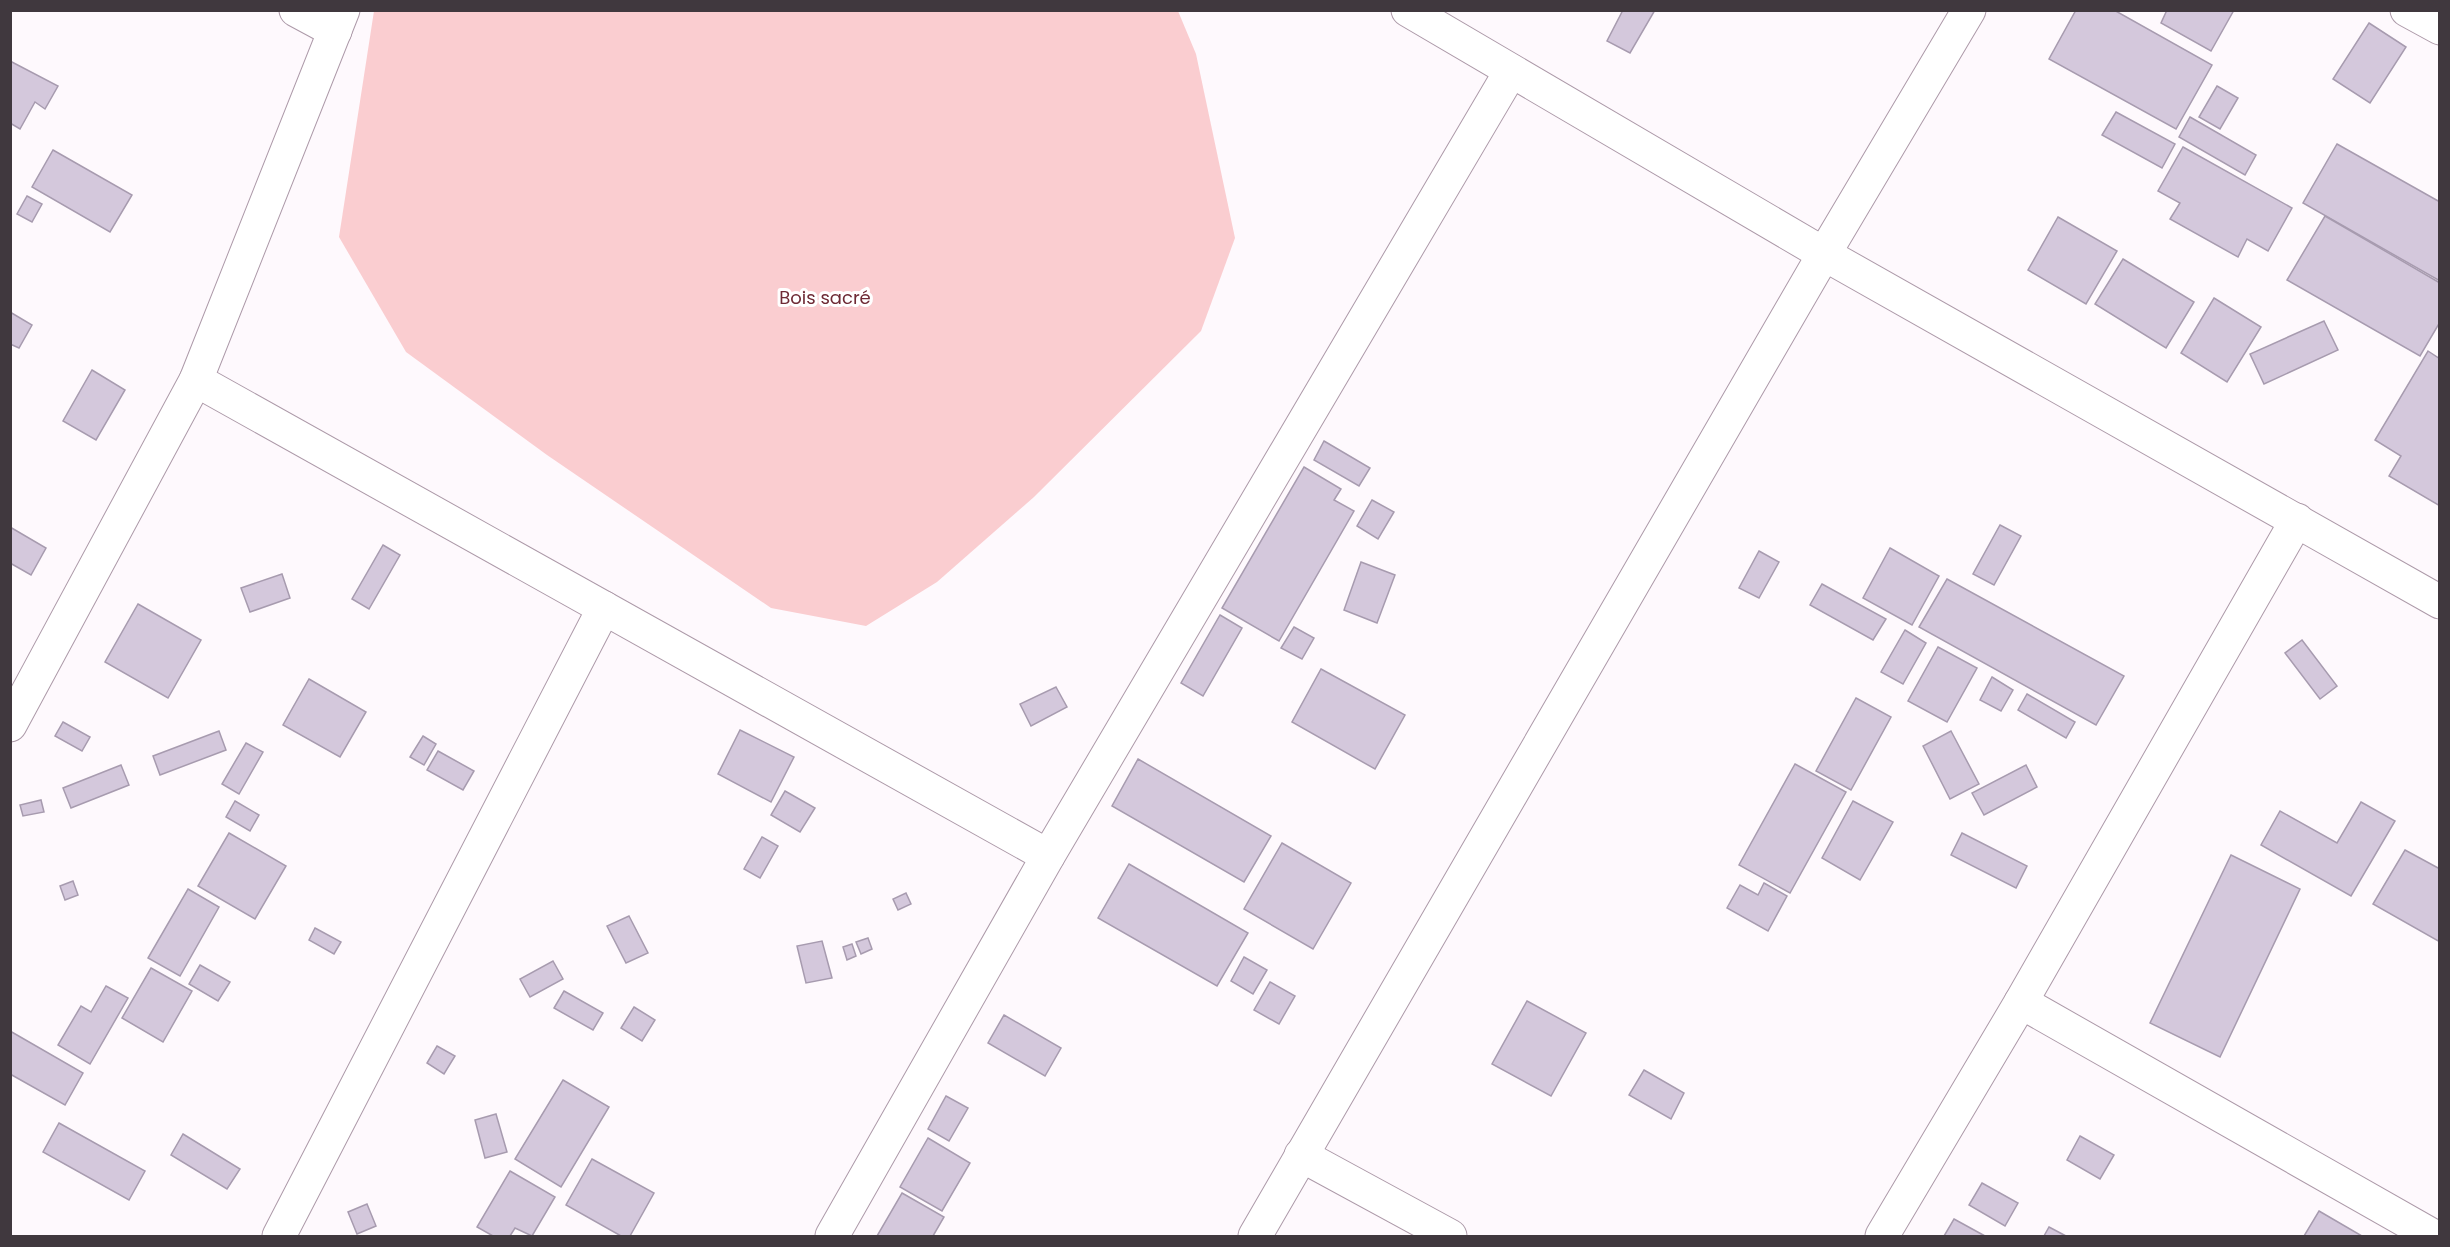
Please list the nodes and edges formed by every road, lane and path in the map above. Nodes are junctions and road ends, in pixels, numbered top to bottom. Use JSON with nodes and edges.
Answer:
{"nodes":[{"id":1,"x":296,"y":10,"type":"edge"},
{"id":2,"x":1408,"y":10,"type":"edge"},
{"id":3,"x":1969,"y":10,"type":"edge"},
{"id":4,"x":2407,"y":10,"type":"edge"},
{"id":5,"x":339,"y":21,"type":"edge"},
{"id":6,"x":2439,"y":28,"type":"edge"},
{"id":7,"x":1511,"y":71,"type":"junction"},
{"id":8,"x":1824,"y":254,"type":"junction"},
{"id":9,"x":196,"y":380,"type":"junction"},
{"id":10,"x":2297,"y":520,"type":"junction"},
{"id":11,"x":2439,"y":602,"type":"edge"},
{"id":12,"x":604,"y":608,"type":"junction"},
{"id":13,"x":10,"y":725,"type":"edge"},
{"id":14,"x":1048,"y":856,"type":"junction"},
{"id":15,"x":2021,"y":1002,"type":"junction"},
{"id":16,"x":1301,"y":1155,"type":"junction"},
{"id":17,"x":279,"y":1236,"type":"edge"},
{"id":18,"x":832,"y":1236,"type":"edge"},
{"id":19,"x":1255,"y":1236,"type":"edge"},
{"id":20,"x":1450,"y":1236,"type":"edge"},
{"id":21,"x":1882,"y":1236,"type":"edge"},
{"id":22,"x":2433,"y":1236,"type":"edge"}],
"edges":[{"from":1,"to":5,"type":"street"},
{"from":2,"to":7,"type":"street"},
{"from":3,"to":8,"type":"street"},
{"from":4,"to":6,"type":"street"},
{"from":5,"to":9,"type":"street"},
{"from":7,"to":8,"type":"street"},
{"from":7,"to":14,"type":"street"},
{"from":8,"to":10,"type":"street"},
{"from":8,"to":16,"type":"street"},
{"from":9,"to":12,"type":"street"},
{"from":9,"to":13,"type":"street"},
{"from":10,"to":11,"type":"street"},
{"from":10,"to":15,"type":"street"},
{"from":12,"to":14,"type":"street"},
{"from":12,"to":17,"type":"street"},
{"from":14,"to":18,"type":"street"},
{"from":15,"to":21,"type":"street"},
{"from":15,"to":22,"type":"street"},
{"from":16,"to":19,"type":"street"},
{"from":16,"to":20,"type":"street"}]}
